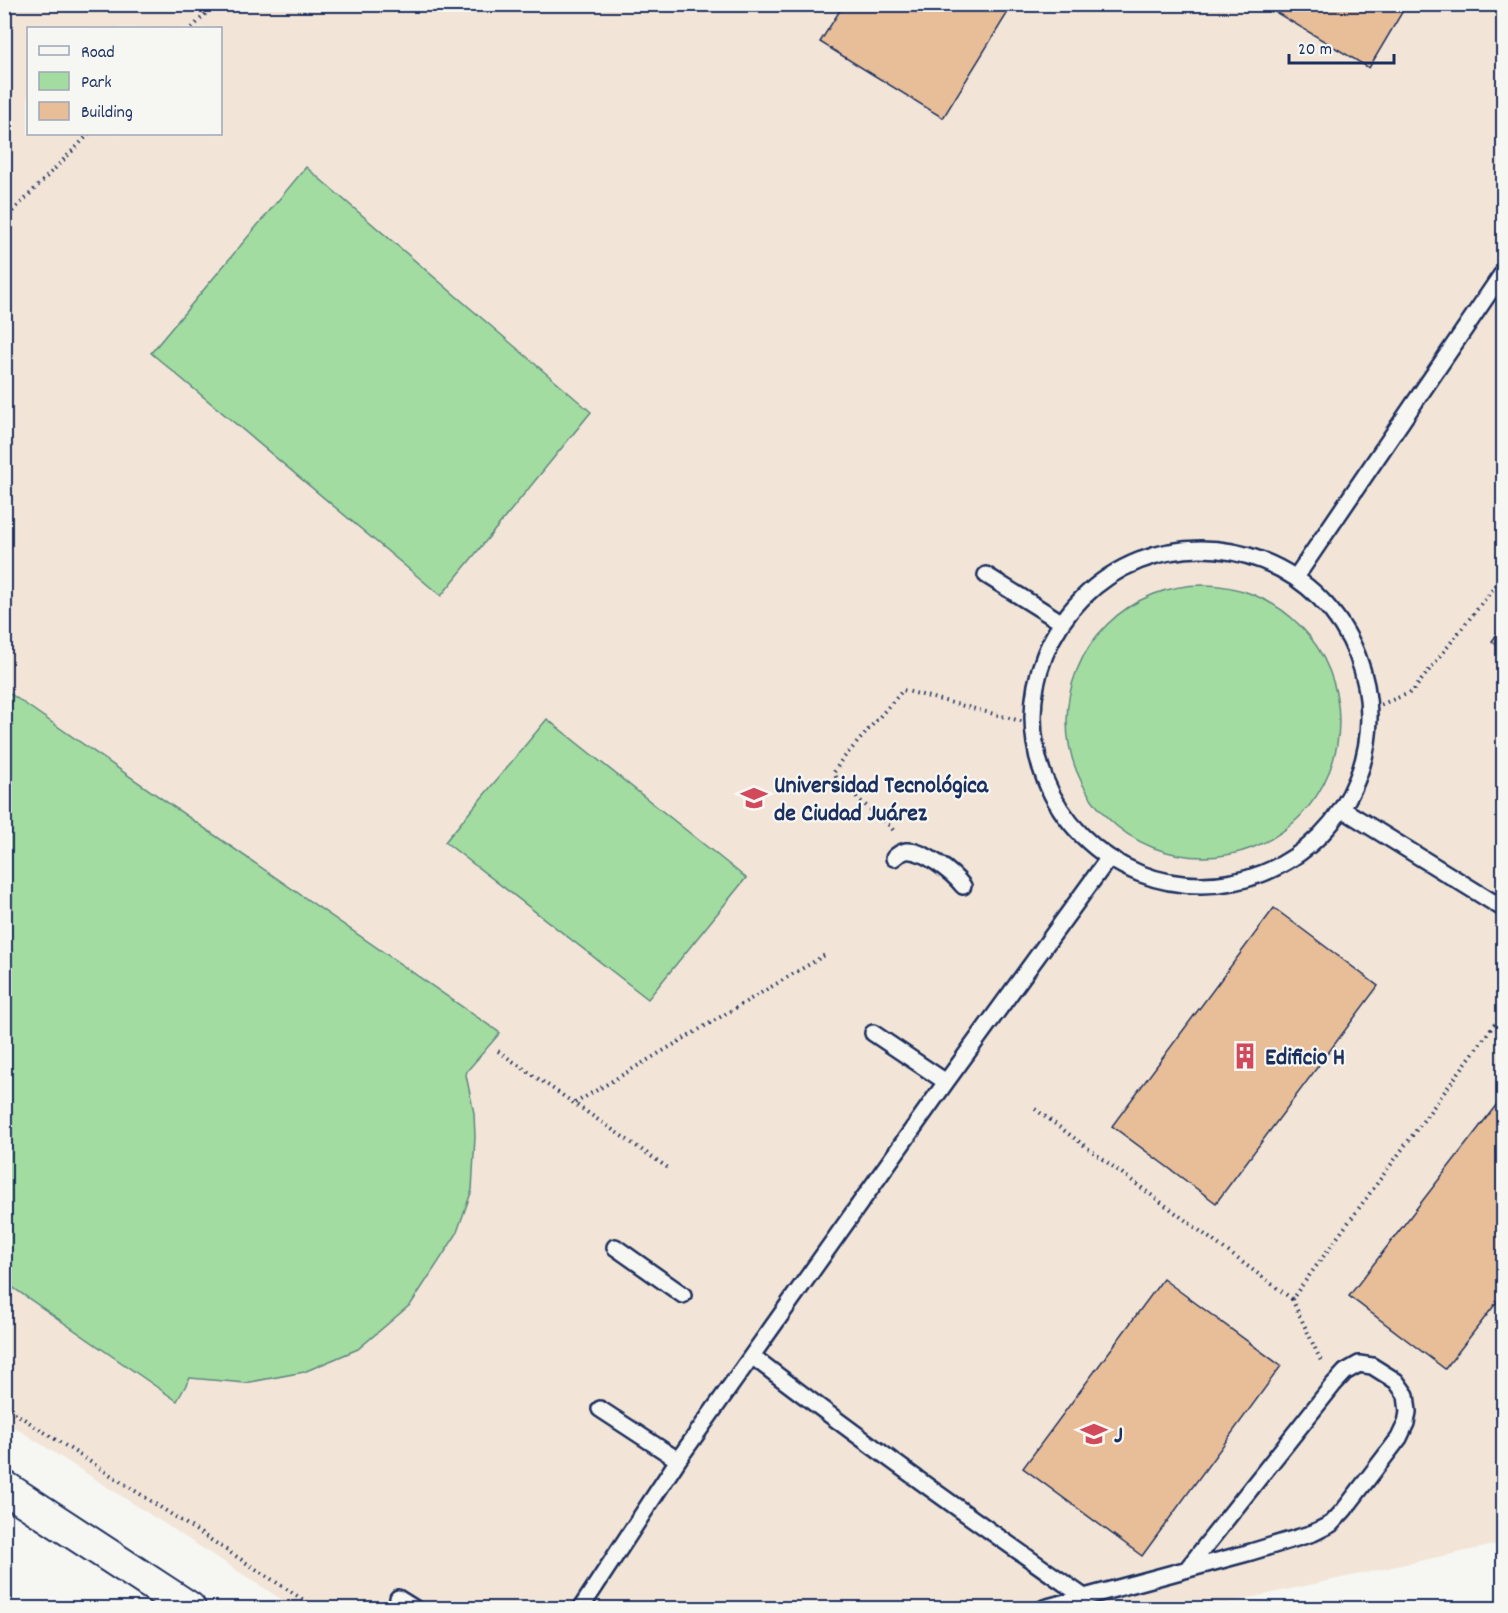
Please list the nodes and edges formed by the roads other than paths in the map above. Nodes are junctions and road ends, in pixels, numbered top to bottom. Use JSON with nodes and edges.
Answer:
{"nodes":[{"id":1,"x":1501,"y":278,"type":"edge"},
{"id":2,"x":986,"y":575,"type":"dead end"},
{"id":3,"x":1296,"y":577,"type":"junction"},
{"id":4,"x":1062,"y":622,"type":"junction"},
{"id":5,"x":1342,"y":809,"type":"junction"},
{"id":6,"x":900,"y":854,"type":"road end"},
{"id":7,"x":1108,"y":859,"type":"junction"},
{"id":8,"x":963,"y":886,"type":"dead end"},
{"id":9,"x":1503,"y":909,"type":"edge"},
{"id":10,"x":873,"y":1033,"type":"dead end"},
{"id":11,"x":946,"y":1082,"type":"junction"},
{"id":12,"x":615,"y":1247,"type":"dead end"},
{"id":13,"x":683,"y":1295,"type":"dead end"},
{"id":14,"x":752,"y":1356,"type":"junction"},
{"id":15,"x":600,"y":1408,"type":"dead end"},
{"id":16,"x":678,"y":1460,"type":"junction"},
{"id":17,"x":4,"y":1488,"type":"edge"},
{"id":18,"x":1187,"y":1569,"type":"junction"},
{"id":19,"x":1084,"y":1597,"type":"junction"},
{"id":20,"x":398,"y":1598,"type":"dead end"},
{"id":21,"x":189,"y":1608,"type":"edge"},
{"id":22,"x":414,"y":1608,"type":"edge"},
{"id":23,"x":580,"y":1608,"type":"edge"},
{"id":24,"x":1044,"y":1608,"type":"edge"}],
"edges":[{"from":1,"to":3,"type":"lane"},
{"from":2,"to":4,"type":"lane"},
{"from":3,"to":4,"type":"lane"},
{"from":3,"to":5,"type":"lane"},
{"from":4,"to":7,"type":"lane"},
{"from":5,"to":7,"type":"lane"},
{"from":5,"to":9,"type":"lane"},
{"from":6,"to":8,"type":"lane"},
{"from":7,"to":11,"type":"lane"},
{"from":10,"to":11,"type":"lane"},
{"from":11,"to":14,"type":"lane"},
{"from":12,"to":13,"type":"lane"},
{"from":14,"to":16,"type":"lane"},
{"from":14,"to":19,"type":"lane"},
{"from":15,"to":16,"type":"lane"},
{"from":16,"to":23,"type":"lane"},
{"from":17,"to":21,"type":"street"},
{"from":18,"to":18,"type":"lane"},
{"from":18,"to":19,"type":"lane"},
{"from":19,"to":24,"type":"lane"},
{"from":20,"to":22,"type":"lane"}]}
